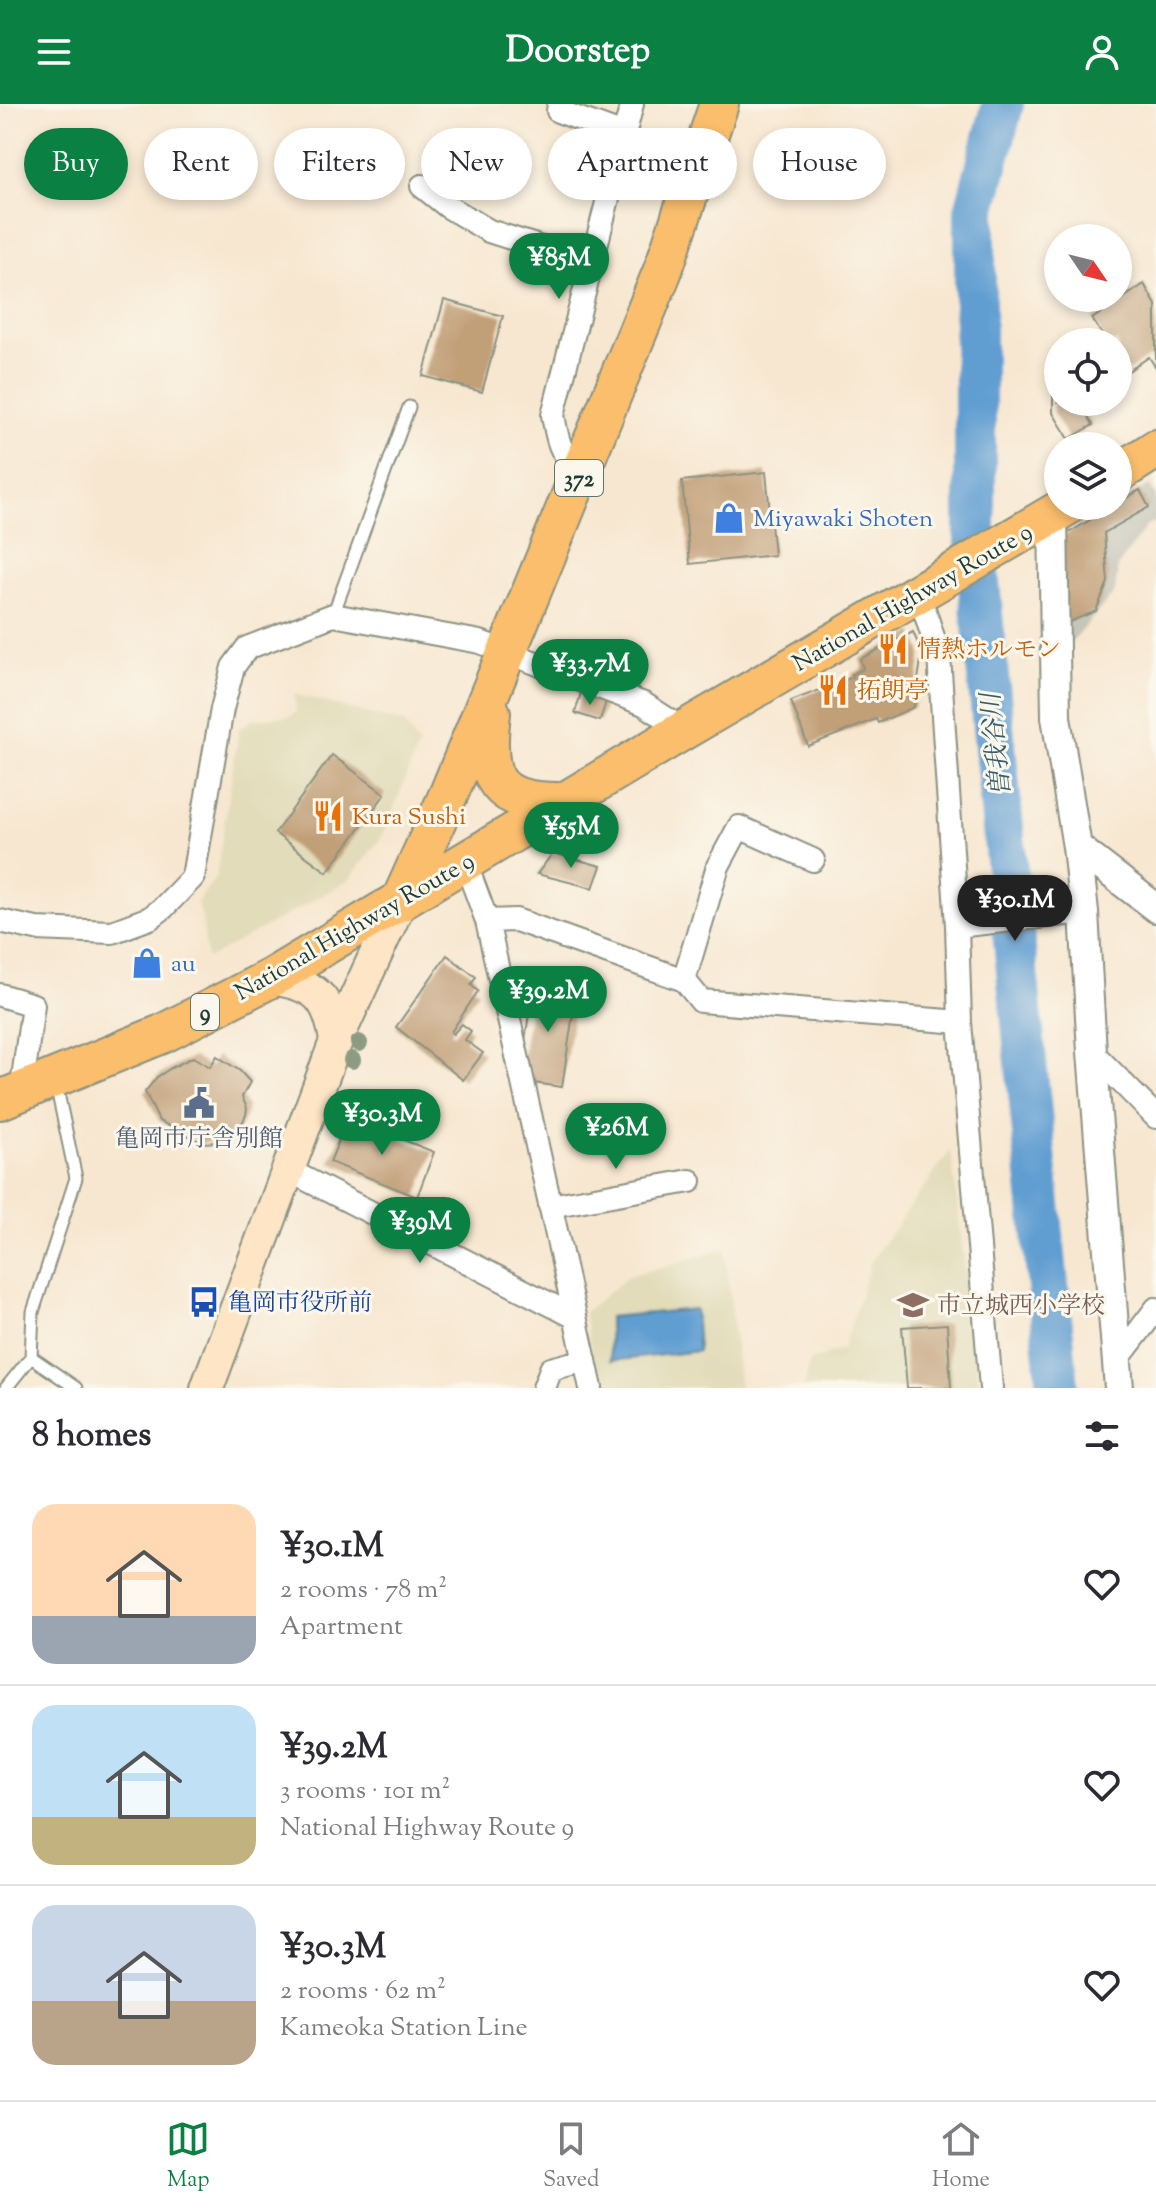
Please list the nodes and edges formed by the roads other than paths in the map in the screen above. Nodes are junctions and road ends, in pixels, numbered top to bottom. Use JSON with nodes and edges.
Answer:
{"nodes":[{"id":1,"x":559,"y":104,"type":"edge"},
{"id":2,"x":632,"y":104,"type":"edge"},
{"id":3,"x":719,"y":104,"type":"edge"},
{"id":4,"x":605,"y":128,"type":"edge"},
{"id":5,"x":626,"y":128,"type":"edge"},
{"id":6,"x":440,"y":200,"type":"edge"},
{"id":7,"x":608,"y":200,"type":"edge"},
{"id":8,"x":592,"y":264,"type":"junction"},
{"id":9,"x":409,"y":407,"type":"dead end"},
{"id":10,"x":1156,"y":449,"type":"edge"},
{"id":11,"x":1132,"y":464,"type":"edge"},
{"id":12,"x":584,"y":467,"type":"junction"},
{"id":13,"x":1044,"y":520,"type":"edge"},
{"id":14,"x":1052,"y":520,"type":"edge"},
{"id":15,"x":934,"y":583,"type":"junction"},
{"id":16,"x":333,"y":615,"type":"junction"},
{"id":17,"x":500,"y":670,"type":"junction"},
{"id":18,"x":684,"y":730,"type":"junction"},
{"id":19,"x":566,"y":802,"type":"junction"},
{"id":20,"x":1077,"y":847,"type":"junction"},
{"id":21,"x":813,"y":860,"type":"dead end"},
{"id":22,"x":465,"y":862,"type":"junction"},
{"id":23,"x":400,"y":902,"type":"junction"},
{"id":24,"x":1156,"y":908,"type":"edge"},
{"id":25,"x":1075,"y":913,"type":"junction"},
{"id":26,"x":0,"y":921,"type":"edge"},
{"id":27,"x":487,"y":921,"type":"junction"},
{"id":28,"x":957,"y":926,"type":"junction"},
{"id":29,"x":271,"y":978,"type":"junction"},
{"id":30,"x":684,"y":980,"type":"junction"},
{"id":31,"x":0,"y":995,"type":"edge"},
{"id":32,"x":960,"y":1022,"type":"junction"},
{"id":33,"x":336,"y":1041,"type":"junction"},
{"id":34,"x":1092,"y":1052,"type":"junction"},
{"id":35,"x":25,"y":1091,"type":"edge"},
{"id":36,"x":1156,"y":1117,"type":"edge"},
{"id":37,"x":288,"y":1170,"type":"junction"},
{"id":38,"x":690,"y":1181,"type":"dead end"},
{"id":39,"x":550,"y":1206,"type":"junction"},
{"id":40,"x":1156,"y":1309,"type":"edge"},
{"id":41,"x":575,"y":1317,"type":"junction"},
{"id":42,"x":31,"y":1357,"type":"junction"},
{"id":43,"x":585,"y":1360,"type":"junction"},
{"id":44,"x":1118,"y":1374,"type":"edge"},
{"id":45,"x":6,"y":1388,"type":"edge"},
{"id":46,"x":76,"y":1388,"type":"edge"},
{"id":47,"x":207,"y":1388,"type":"edge"},
{"id":48,"x":544,"y":1388,"type":"edge"},
{"id":49,"x":591,"y":1388,"type":"edge"},
{"id":50,"x":991,"y":1388,"type":"edge"}],
"edges":[{"from":1,"to":4,"type":"street"},
{"from":2,"to":5,"type":"street"},
{"from":3,"to":12,"type":"highway","number":"372"},
{"from":6,"to":8,"type":"street"},
{"from":7,"to":8,"type":"street"},
{"from":8,"to":12,"type":"street"},
{"from":9,"to":16,"type":"lane"},
{"from":10,"to":11,"type":"highway"},
{"from":12,"to":17,"type":"highway","number":"372"},
{"from":13,"to":15,"type":"highway","name":"National Highway Route 9","number":"9"},
{"from":14,"to":20,"type":"street"},
{"from":15,"to":18,"type":"highway","name":"National Highway Route 9","number":"9"},
{"from":15,"to":28,"type":"street"},
{"from":16,"to":17,"type":"street"},
{"from":16,"to":26,"type":"street"},
{"from":17,"to":18,"type":"street"},
{"from":17,"to":19,"type":"highway"},
{"from":17,"to":23,"type":"highway","number":"372"},
{"from":18,"to":19,"type":"highway","name":"National Highway Route 9","number":"9"},
{"from":19,"to":22,"type":"highway","name":"National Highway Route 9","number":"9"},
{"from":20,"to":24,"type":"street"},
{"from":20,"to":25,"type":"street"},
{"from":21,"to":30,"type":"street"},
{"from":22,"to":23,"type":"highway","name":"National Highway Route 9","number":"9"},
{"from":22,"to":27,"type":"street"},
{"from":23,"to":29,"type":"highway","name":"National Highway Route 9","number":"9"},
{"from":23,"to":33,"type":"main road"},
{"from":25,"to":28,"type":"street"},
{"from":25,"to":34,"type":"street"},
{"from":27,"to":30,"type":"street"},
{"from":27,"to":39,"type":"street"},
{"from":28,"to":32,"type":"street"},
{"from":29,"to":33,"type":"main road"},
{"from":29,"to":35,"type":"highway","name":"National Highway Route 9","number":"9"},
{"from":30,"to":32,"type":"street"},
{"from":31,"to":35,"type":"street"},
{"from":32,"to":50,"type":"street"},
{"from":33,"to":37,"type":"main road"},
{"from":34,"to":36,"type":"street"},
{"from":34,"to":44,"type":"street"},
{"from":35,"to":42,"type":"lane"},
{"from":37,"to":41,"type":"street"},
{"from":37,"to":47,"type":"main road"},
{"from":38,"to":39,"type":"street"},
{"from":39,"to":41,"type":"street"},
{"from":40,"to":44,"type":"street"},
{"from":41,"to":43,"type":"street"},
{"from":42,"to":45,"type":"lane"},
{"from":42,"to":46,"type":"lane"},
{"from":43,"to":48,"type":"street"},
{"from":43,"to":49,"type":"street"}]}
